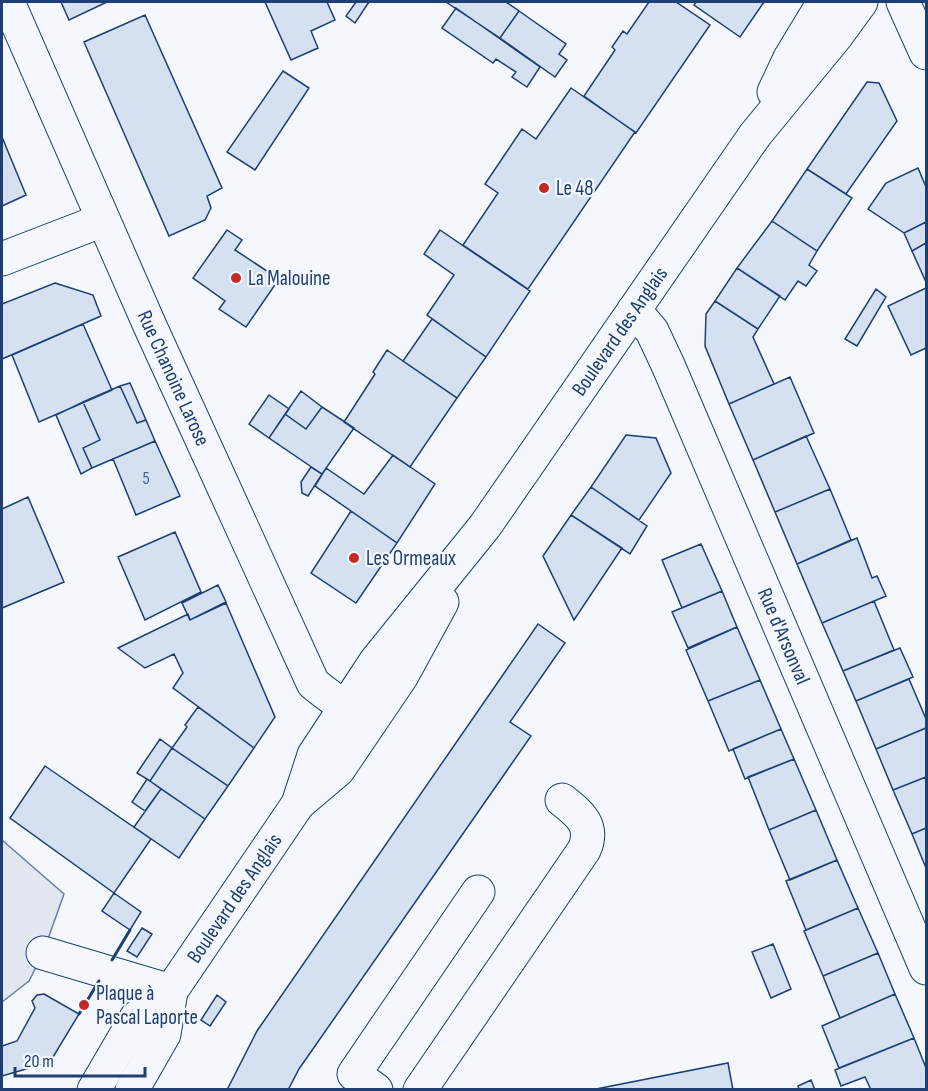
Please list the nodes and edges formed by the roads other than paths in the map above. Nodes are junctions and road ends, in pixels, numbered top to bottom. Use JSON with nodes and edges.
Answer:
{"nodes":[{"id":1,"x":8,"y":2,"type":"edge"},
{"id":2,"x":824,"y":2,"type":"edge"},
{"id":3,"x":861,"y":2,"type":"edge"},
{"id":4,"x":903,"y":2,"type":"edge"},
{"id":5,"x":927,"y":53,"type":"edge"},
{"id":6,"x":755,"y":135,"type":"junction"},
{"id":7,"x":104,"y":220,"type":"junction"},
{"id":8,"x":2,"y":260,"type":"edge"},
{"id":9,"x":634,"y":310,"type":"junction"},
{"id":10,"x":484,"y":526,"type":"junction"},
{"id":11,"x":344,"y":708,"type":"junction"},
{"id":12,"x":362,"y":737,"type":"junction"},
{"id":13,"x":562,"y":800,"type":"dead end"},
{"id":14,"x":298,"y":804,"type":"junction"},
{"id":15,"x":478,"y":892,"type":"dead end"},
{"id":16,"x":43,"y":953,"type":"dead end"},
{"id":17,"x":927,"y":968,"type":"edge"},
{"id":18,"x":171,"y":992,"type":"junction"},
{"id":19,"x":94,"y":1089,"type":"edge"},
{"id":20,"x":132,"y":1089,"type":"edge"},
{"id":21,"x":376,"y":1089,"type":"edge"},
{"id":22,"x":420,"y":1089,"type":"edge"}],
"edges":[{"from":1,"to":7,"type":"main road","name":"Rue Chanoine Larose"},
{"from":2,"to":6,"type":"main road","name":"Boulevard des Anglais"},
{"from":3,"to":6,"type":"main road","name":"Boulevard des Anglais"},
{"from":4,"to":5,"type":"main road"},
{"from":6,"to":9,"type":"main road","name":"Boulevard des Anglais"},
{"from":7,"to":8,"type":"main road"},
{"from":7,"to":11,"type":"main road","name":"Rue Chanoine Larose"},
{"from":9,"to":10,"type":"main road","name":"Boulevard des Anglais"},
{"from":9,"to":17,"type":"main road","name":"Rue d'Arsonval"},
{"from":10,"to":11,"type":"main road","name":"Boulevard des Anglais"},
{"from":10,"to":12,"type":"main road","name":"Boulevard des Anglais"},
{"from":11,"to":12,"type":"main road","name":"Rue Chanoine Larose"},
{"from":11,"to":14,"type":"main road","name":"Boulevard des Anglais"},
{"from":12,"to":14,"type":"main road","name":"Boulevard des Anglais"},
{"from":13,"to":22,"type":"main road"},
{"from":14,"to":18,"type":"main road","name":"Boulevard des Anglais"},
{"from":15,"to":21,"type":"main road"},
{"from":16,"to":18,"type":"main road"},
{"from":18,"to":19,"type":"main road","name":"Boulevard des Anglais"},
{"from":18,"to":20,"type":"main road","name":"Boulevard des Anglais"}]}
